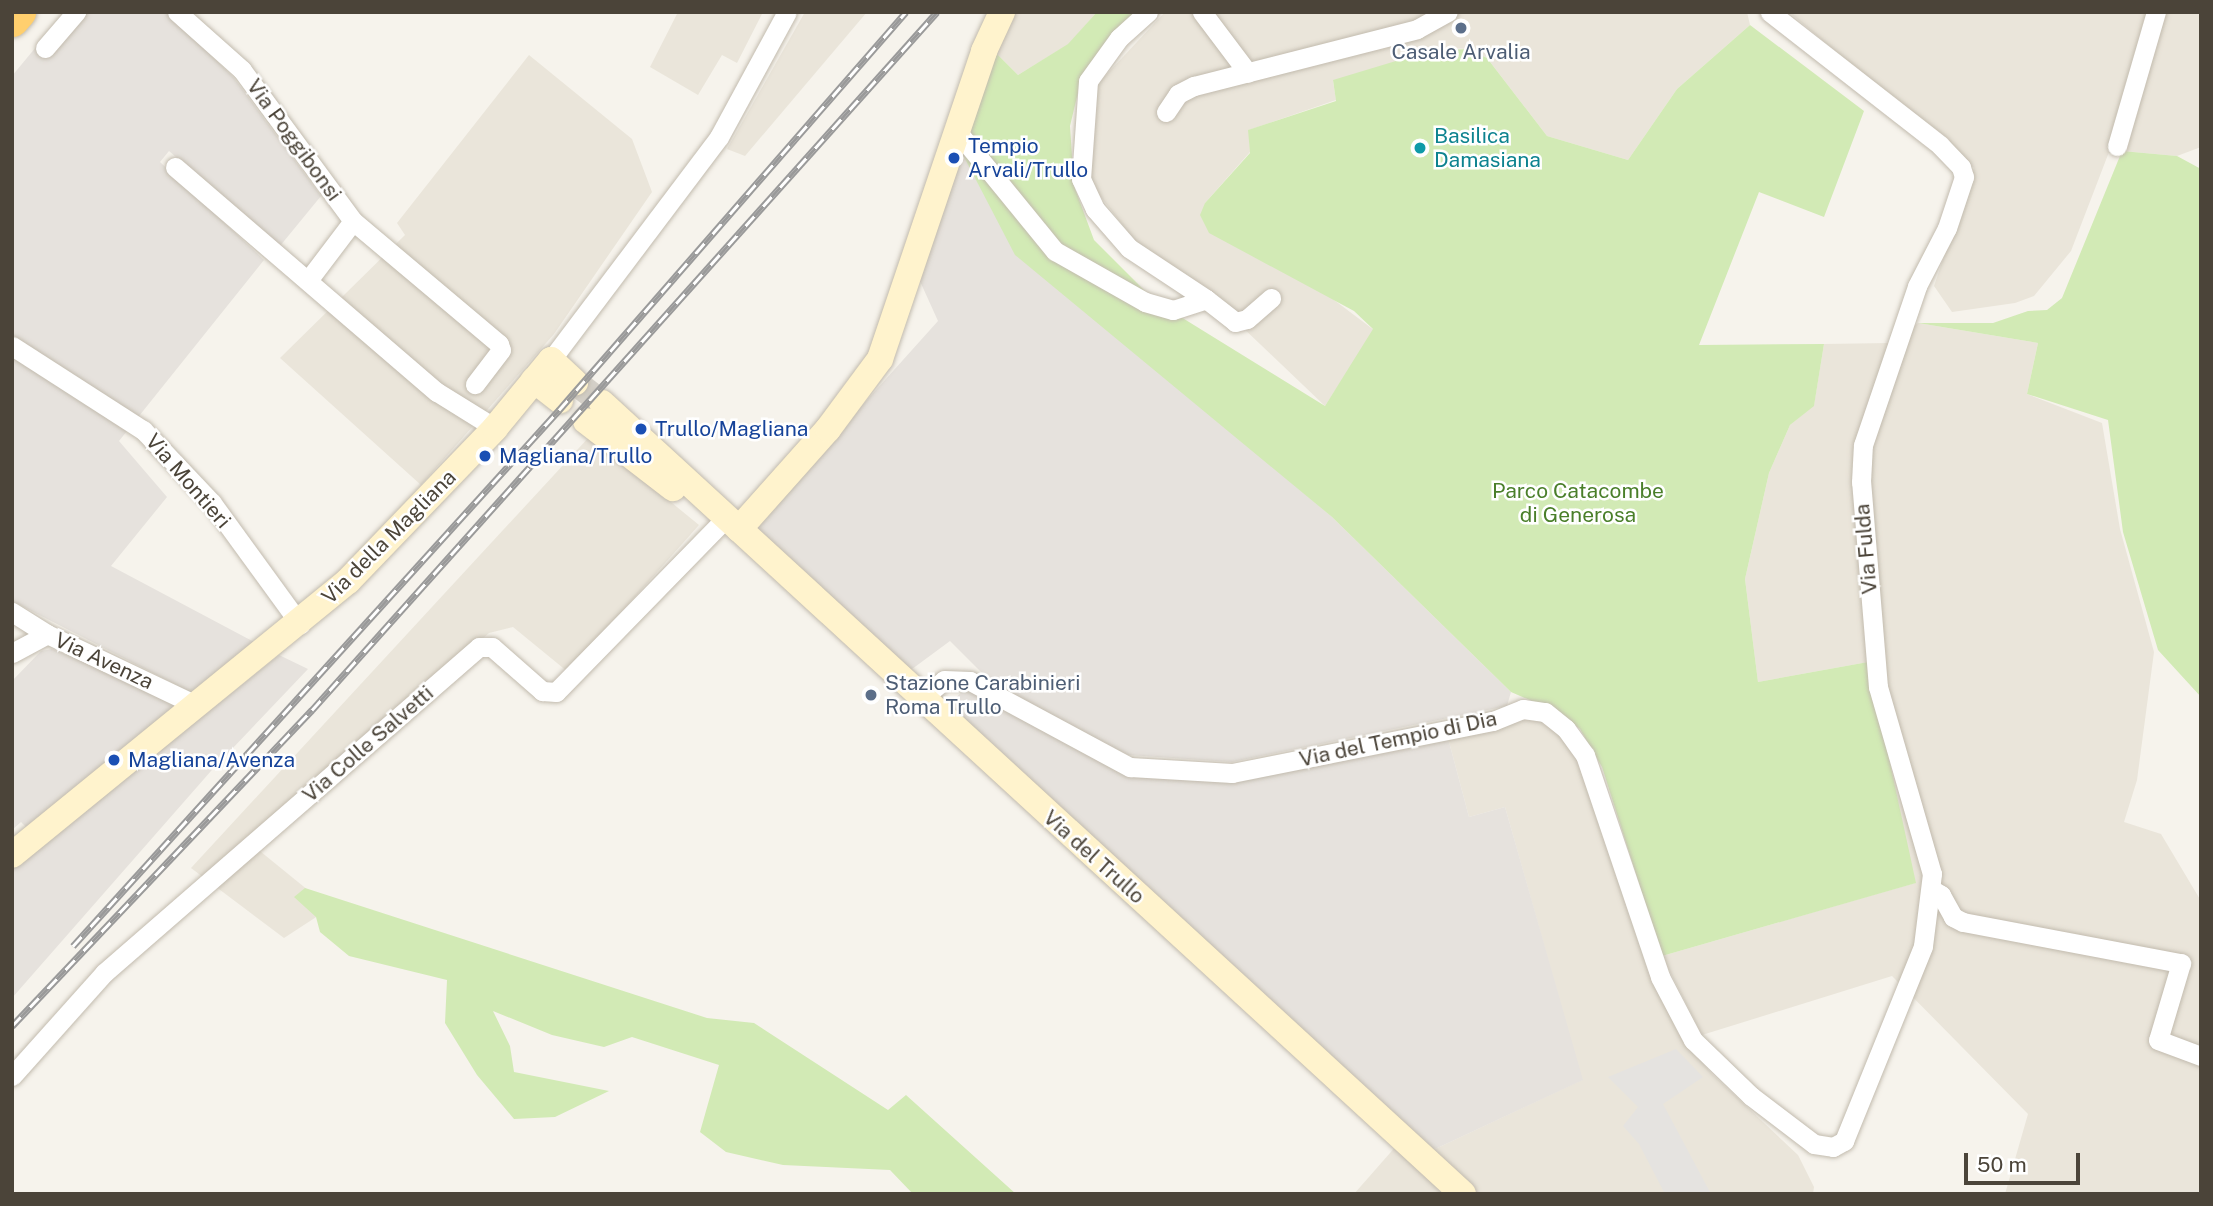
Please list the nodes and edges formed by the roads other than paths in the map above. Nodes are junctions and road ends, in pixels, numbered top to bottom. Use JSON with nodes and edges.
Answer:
{"nodes":[{"id":1,"x":19,"y":12,"type":"edge"},
{"id":2,"x":76,"y":12,"type":"edge"},
{"id":3,"x":177,"y":12,"type":"edge"},
{"id":4,"x":787,"y":12,"type":"edge"},
{"id":5,"x":1002,"y":12,"type":"edge"},
{"id":6,"x":1148,"y":12,"type":"edge"},
{"id":7,"x":1202,"y":12,"type":"edge"},
{"id":8,"x":1448,"y":12,"type":"edge"},
{"id":9,"x":1770,"y":12,"type":"edge"},
{"id":10,"x":2157,"y":12,"type":"edge"},
{"id":11,"x":12,"y":20,"type":"edge"},
{"id":12,"x":45,"y":48,"type":"dead end"},
{"id":13,"x":1248,"y":73,"type":"junction"},
{"id":14,"x":1166,"y":112,"type":"dead end"},
{"id":15,"x":957,"y":131,"type":"junction"},
{"id":16,"x":2117,"y":146,"type":"dead end"},
{"id":17,"x":175,"y":167,"type":"dead end"},
{"id":18,"x":353,"y":221,"type":"junction"},
{"id":19,"x":309,"y":279,"type":"junction"},
{"id":20,"x":1271,"y":298,"type":"dead end"},
{"id":21,"x":1206,"y":299,"type":"junction"},
{"id":22,"x":12,"y":346,"type":"edge"},
{"id":23,"x":551,"y":360,"type":"junction"},
{"id":24,"x":534,"y":380,"type":"junction"},
{"id":25,"x":475,"y":384,"type":"dead end"},
{"id":26,"x":594,"y":412,"type":"tunnel mouth"},
{"id":27,"x":495,"y":428,"type":"junction"},
{"id":28,"x":732,"y":523,"type":"junction"},
{"id":29,"x":12,"y":612,"type":"edge"},
{"id":30,"x":300,"y":624,"type":"junction"},
{"id":31,"x":47,"y":634,"type":"junction"},
{"id":32,"x":12,"y":653,"type":"edge"},
{"id":33,"x":922,"y":698,"type":"junction"},
{"id":34,"x":198,"y":706,"type":"junction"},
{"id":35,"x":12,"y":855,"type":"edge"},
{"id":36,"x":1931,"y":889,"type":"junction"},
{"id":37,"x":2201,"y":1056,"type":"edge"},
{"id":38,"x":12,"y":1076,"type":"edge"},
{"id":39,"x":1814,"y":1144,"type":"joint"},
{"id":40,"x":1462,"y":1194,"type":"edge"}],
"edges":[{"from":1,"to":11,"type":"highway"},
{"from":2,"to":12,"type":"street"},
{"from":3,"to":18,"type":"street","name":"Via Poggibonsi"},
{"from":4,"to":23,"type":"street","name":"Via della Magliana"},
{"from":5,"to":15,"type":"main road"},
{"from":6,"to":21,"type":"street"},
{"from":7,"to":13,"type":"street"},
{"from":8,"to":13,"type":"street"},
{"from":9,"to":36,"type":"street","name":"Via Fulda"},
{"from":10,"to":16,"type":"street"},
{"from":13,"to":14,"type":"street"},
{"from":15,"to":21,"type":"street"},
{"from":15,"to":28,"type":"main road"},
{"from":17,"to":19,"type":"street"},
{"from":18,"to":19,"type":"street","name":"Via Poggibonsi"},
{"from":18,"to":25,"type":"street"},
{"from":19,"to":27,"type":"street"},
{"from":20,"to":21,"type":"street"},
{"from":22,"to":30,"type":"street","name":"Via Montieri"},
{"from":23,"to":24,"type":"main road","name":"Via della Magliana"},
{"from":23,"to":24,"type":"main road"},
{"from":24,"to":27,"type":"main road","name":"Via della Magliana"},
{"from":26,"to":28,"type":"main road","name":"Via del Trullo"},
{"from":27,"to":30,"type":"main road","name":"Via della Magliana"},
{"from":28,"to":33,"type":"main road","name":"Via del Trullo"},
{"from":28,"to":38,"type":"street","name":"Via Colle Salvetti"},
{"from":29,"to":31,"type":"street","name":"Via Avenza"},
{"from":30,"to":34,"type":"main road","name":"Via della Magliana"},
{"from":31,"to":32,"type":"street"},
{"from":31,"to":34,"type":"street","name":"Via Avenza"},
{"from":33,"to":39,"type":"street","name":"Via del Tempio di Dia"},
{"from":33,"to":40,"type":"main road","name":"Via del Trullo"},
{"from":34,"to":35,"type":"main road","name":"Via della Magliana"},
{"from":36,"to":37,"type":"street"},
{"from":36,"to":39,"type":"street","name":"Via Fulda"}]}
